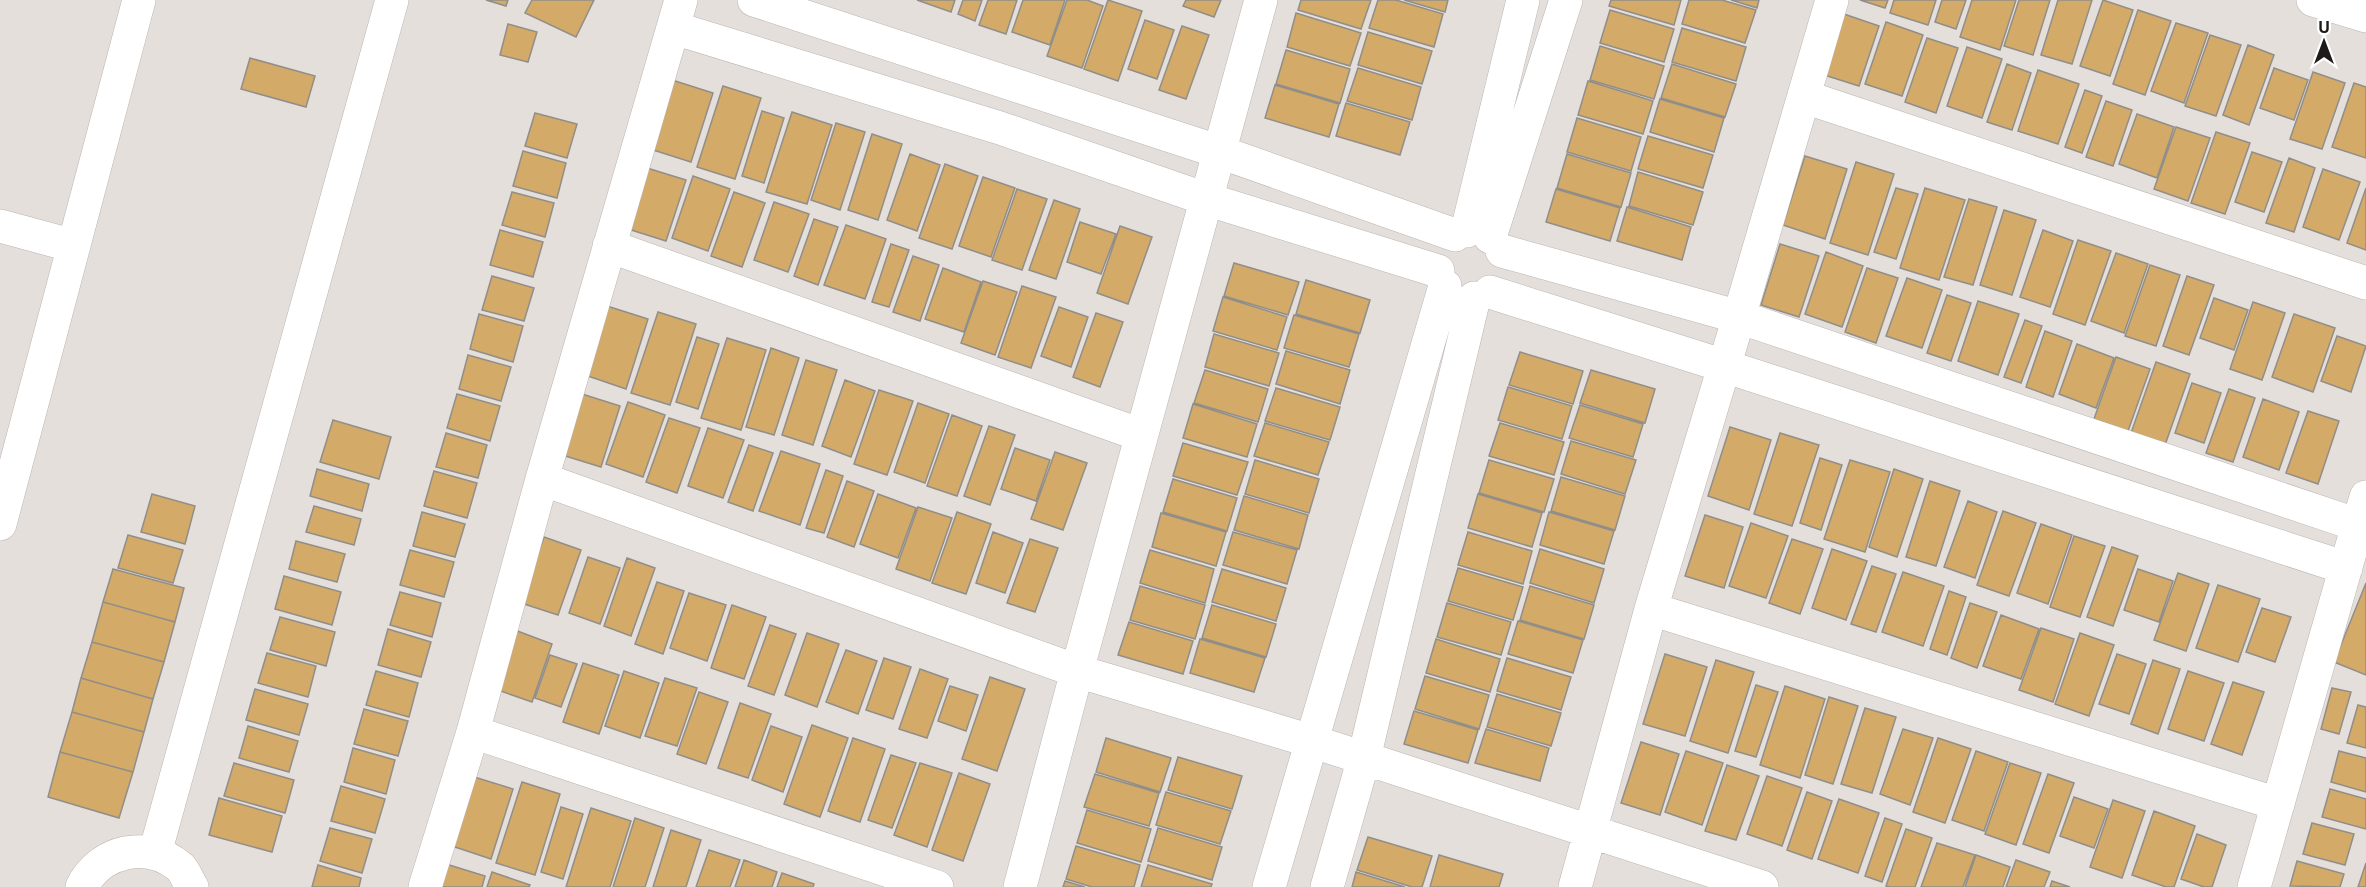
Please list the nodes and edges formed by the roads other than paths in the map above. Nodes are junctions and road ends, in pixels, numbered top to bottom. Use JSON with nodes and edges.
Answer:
{"nodes":[{"id":1,"x":139,"y":0,"type":"edge"},
{"id":2,"x":392,"y":0,"type":"edge"},
{"id":3,"x":754,"y":0,"type":"edge"},
{"id":4,"x":1261,"y":0,"type":"edge"},
{"id":5,"x":1523,"y":0,"type":"edge"},
{"id":6,"x":1566,"y":0,"type":"edge"},
{"id":7,"x":1832,"y":0,"type":"edge"},
{"id":8,"x":2313,"y":0,"type":"edge"},
{"id":9,"x":677,"y":14,"type":"edge"},
{"id":10,"x":2366,"y":16,"type":"edge"},
{"id":11,"x":1014,"y":84,"type":"junction"},
{"id":12,"x":1804,"y":97,"type":"junction"},
{"id":13,"x":1000,"y":128,"type":"junction"},
{"id":14,"x":1220,"y":152,"type":"junction"},
{"id":15,"x":1206,"y":199,"type":"junction"},
{"id":16,"x":0,"y":226,"type":"edge"},
{"id":17,"x":1479,"y":238,"type":"junction"},
{"id":18,"x":74,"y":246,"type":"junction"},
{"id":19,"x":609,"y":246,"type":"junction"},
{"id":20,"x":1441,"y":279,"type":"junction"},
{"id":21,"x":2366,"y":283,"type":"edge"},
{"id":22,"x":1482,"y":295,"type":"junction"},
{"id":23,"x":1740,"y":317,"type":"junction"},
{"id":24,"x":1724,"y":365,"type":"junction"},
{"id":25,"x":1141,"y":435,"type":"junction"},
{"id":26,"x":542,"y":479,"type":"junction"},
{"id":27,"x":2362,"y":511,"type":"edge"},
{"id":28,"x":0,"y":524,"type":"edge"},
{"id":29,"x":2346,"y":568,"type":"junction"},
{"id":30,"x":1651,"y":609,"type":"junction"},
{"id":31,"x":1077,"y":671,"type":"junction"},
{"id":32,"x":473,"y":732,"type":"junction"},
{"id":33,"x":1311,"y":741,"type":"junction"},
{"id":34,"x":1364,"y":758,"type":"junction"},
{"id":35,"x":2278,"y":804,"type":"junction"},
{"id":36,"x":1590,"y":831,"type":"junction"},
{"id":37,"x":155,"y":853,"type":"junction"},
{"id":38,"x":82,"y":887,"type":"edge"},
{"id":39,"x":192,"y":887,"type":"edge"},
{"id":40,"x":425,"y":887,"type":"edge"},
{"id":41,"x":937,"y":887,"type":"edge"},
{"id":42,"x":1020,"y":887,"type":"edge"},
{"id":43,"x":1269,"y":887,"type":"edge"},
{"id":44,"x":1327,"y":887,"type":"edge"},
{"id":45,"x":1575,"y":887,"type":"edge"},
{"id":46,"x":1762,"y":887,"type":"edge"},
{"id":47,"x":2254,"y":887,"type":"edge"}],
"edges":[{"from":1,"to":18,"type":"street"},
{"from":2,"to":37,"type":"street"},
{"from":3,"to":11,"type":"street"},
{"from":4,"to":14,"type":"street"},
{"from":5,"to":17,"type":"street"},
{"from":6,"to":17,"type":"street"},
{"from":7,"to":12,"type":"street"},
{"from":8,"to":10,"type":"street"},
{"from":9,"to":13,"type":"street"},
{"from":9,"to":19,"type":"street"},
{"from":11,"to":13,"type":"street"},
{"from":11,"to":14,"type":"street"},
{"from":12,"to":21,"type":"street"},
{"from":12,"to":23,"type":"street"},
{"from":13,"to":15,"type":"street"},
{"from":14,"to":15,"type":"street"},
{"from":14,"to":17,"type":"street"},
{"from":15,"to":20,"type":"street"},
{"from":15,"to":25,"type":"street"},
{"from":16,"to":18,"type":"street"},
{"from":17,"to":20,"type":"street"},
{"from":17,"to":22,"type":"street"},
{"from":17,"to":23,"type":"street"},
{"from":18,"to":28,"type":"street"},
{"from":19,"to":25,"type":"street"},
{"from":19,"to":26,"type":"street"},
{"from":20,"to":22,"type":"street"},
{"from":20,"to":33,"type":"street"},
{"from":22,"to":24,"type":"street"},
{"from":22,"to":34,"type":"street"},
{"from":23,"to":24,"type":"street"},
{"from":23,"to":27,"type":"street"},
{"from":24,"to":29,"type":"street"},
{"from":24,"to":30,"type":"street"},
{"from":25,"to":31,"type":"street"},
{"from":26,"to":31,"type":"street"},
{"from":26,"to":32,"type":"street"},
{"from":27,"to":29,"type":"street"},
{"from":29,"to":35,"type":"street"},
{"from":30,"to":35,"type":"street"},
{"from":30,"to":36,"type":"street"},
{"from":31,"to":33,"type":"street"},
{"from":31,"to":42,"type":"street"},
{"from":32,"to":40,"type":"street"},
{"from":32,"to":41,"type":"street"},
{"from":33,"to":34,"type":"street"},
{"from":33,"to":43,"type":"street"},
{"from":34,"to":36,"type":"street"},
{"from":34,"to":44,"type":"street"},
{"from":35,"to":47,"type":"street"},
{"from":36,"to":45,"type":"street"},
{"from":36,"to":46,"type":"street"},
{"from":37,"to":38,"type":"street"},
{"from":37,"to":39,"type":"street"}]}
